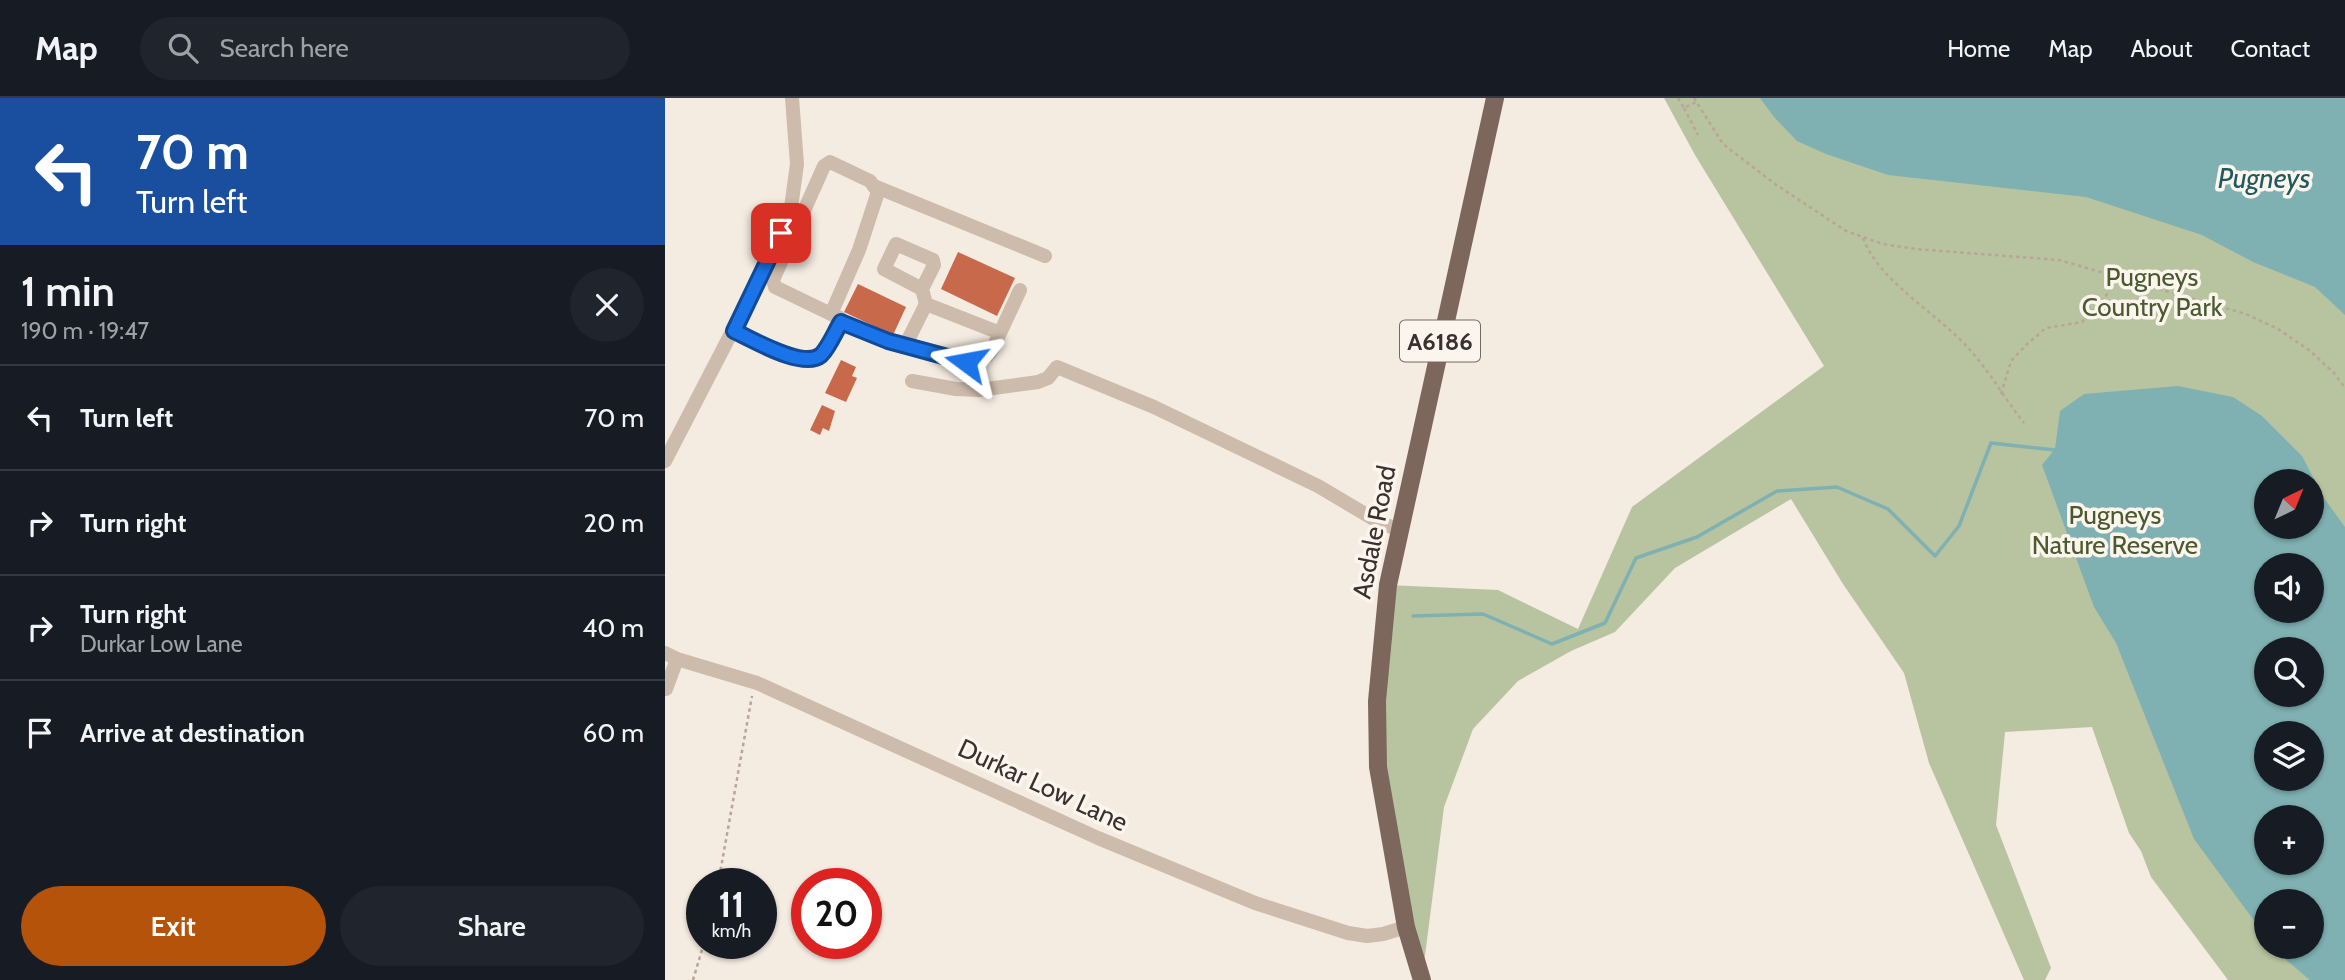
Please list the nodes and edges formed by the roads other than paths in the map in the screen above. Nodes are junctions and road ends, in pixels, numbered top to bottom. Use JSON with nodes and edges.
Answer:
{"nodes":[{"id":1,"x":792,"y":98,"type":"edge"},
{"id":2,"x":1495,"y":98,"type":"edge"},
{"id":3,"x":874,"y":186,"type":"junction"},
{"id":4,"x":1045,"y":256,"type":"dead end"},
{"id":5,"x":922,"y":289,"type":"dead end"},
{"id":6,"x":1020,"y":290,"type":"dead end"},
{"id":7,"x":926,"y":304,"type":"junction"},
{"id":8,"x":836,"y":318,"type":"junction"},
{"id":9,"x":734,"y":331,"type":"junction"},
{"id":10,"x":1000,"y":333,"type":"junction"},
{"id":11,"x":905,"y":346,"type":"junction"},
{"id":12,"x":912,"y":381,"type":"dead end"},
{"id":13,"x":665,"y":461,"type":"edge"},
{"id":14,"x":1401,"y":531,"type":"junction"},
{"id":15,"x":671,"y":656,"type":"edge"},
{"id":16,"x":666,"y":689,"type":"edge"},
{"id":17,"x":1406,"y":927,"type":"junction"},
{"id":18,"x":1422,"y":980,"type":"edge"}],
"edges":[{"from":1,"to":9,"type":"street"},
{"from":2,"to":14,"type":"main road","name":"Asdale Road","number":"A6186"},
{"from":3,"to":4,"type":"street"},
{"from":3,"to":8,"type":"street"},
{"from":3,"to":8,"type":"street"},
{"from":5,"to":7,"type":"street"},
{"from":6,"to":10,"type":"street"},
{"from":7,"to":10,"type":"street"},
{"from":7,"to":11,"type":"street"},
{"from":8,"to":9,"type":"street"},
{"from":8,"to":11,"type":"street"},
{"from":9,"to":13,"type":"street"},
{"from":10,"to":11,"type":"street"},
{"from":12,"to":14,"type":"street"},
{"from":14,"to":17,"type":"main road","name":"Asdale Road","number":"A6186"},
{"from":15,"to":16,"type":"street"},
{"from":15,"to":17,"type":"street","name":"Durkar Low Lane"},
{"from":17,"to":18,"type":"main road","name":"Asdale Road","number":"A6186"}]}
